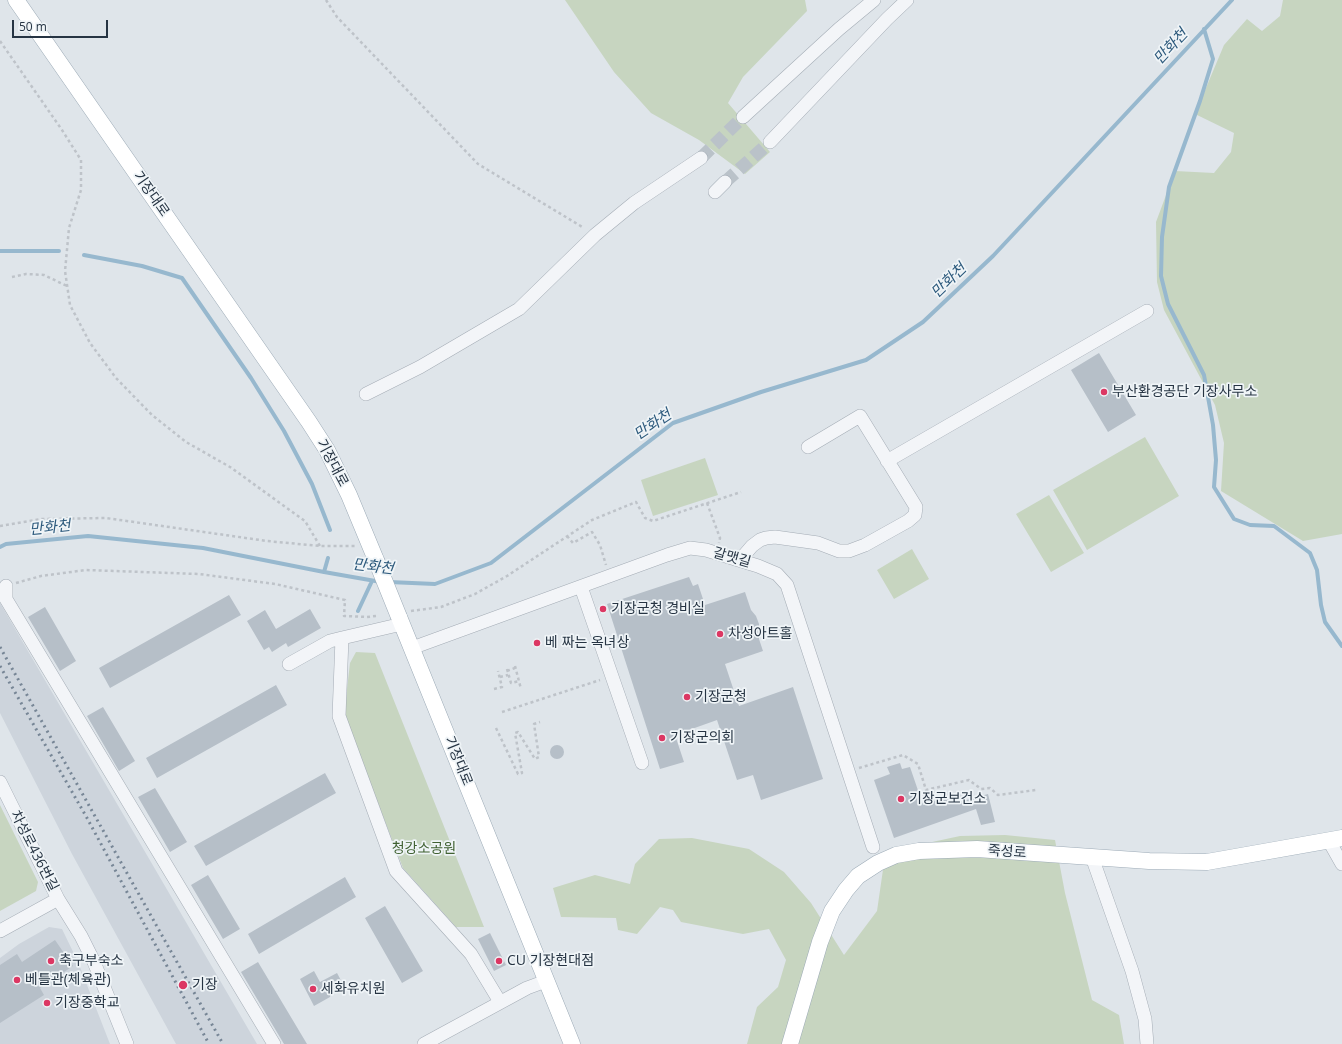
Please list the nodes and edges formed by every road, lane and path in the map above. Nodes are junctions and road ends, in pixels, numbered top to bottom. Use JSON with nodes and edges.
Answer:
{"nodes":[{"id":1,"x":16,"y":0,"type":"edge"},
{"id":2,"x":326,"y":0,"type":"edge"},
{"id":3,"x":908,"y":0,"type":"edge"},
{"id":4,"x":871,"y":1,"type":"edge"},
{"id":5,"x":887,"y":19,"type":"junction"},
{"id":6,"x":0,"y":41,"type":"edge"},
{"id":7,"x":743,"y":117,"type":"tunnel mouth"},
{"id":8,"x":770,"y":142,"type":"tunnel mouth"},
{"id":9,"x":700,"y":158,"type":"tunnel mouth"},
{"id":10,"x":725,"y":182,"type":"tunnel mouth"},
{"id":11,"x":716,"y":192,"type":"dead end"},
{"id":12,"x":595,"y":235,"type":"junction"},
{"id":13,"x":12,"y":277,"type":"dead end"},
{"id":14,"x":67,"y":286,"type":"junction"},
{"id":15,"x":1147,"y":311,"type":"dead end"},
{"id":16,"x":366,"y":394,"type":"dead end"},
{"id":17,"x":808,"y":447,"type":"dead end"},
{"id":18,"x":887,"y":461,"type":"junction"},
{"id":19,"x":741,"y":492,"type":"dead end"},
{"id":20,"x":723,"y":498,"type":"dead end"},
{"id":21,"x":707,"y":504,"type":"dead end"},
{"id":22,"x":0,"y":526,"type":"edge"},
{"id":23,"x":566,"y":536,"type":"dead end"},
{"id":24,"x":320,"y":546,"type":"junction"},
{"id":25,"x":373,"y":553,"type":"junction"},
{"id":26,"x":716,"y":553,"type":"junction"},
{"id":27,"x":740,"y":560,"type":"junction"},
{"id":28,"x":610,"y":576,"type":"junction"},
{"id":29,"x":6,"y":586,"type":"dead end"},
{"id":30,"x":581,"y":587,"type":"junction"},
{"id":31,"x":401,"y":620,"type":"junction"},
{"id":32,"x":342,"y":638,"type":"junction"},
{"id":33,"x":412,"y":648,"type":"junction"},
{"id":34,"x":289,"y":664,"type":"dead end"},
{"id":35,"x":498,"y":671,"type":"dead end"},
{"id":36,"x":508,"y":675,"type":"junction"},
{"id":37,"x":612,"y":676,"type":"junction"},
{"id":38,"x":500,"y":677,"type":"junction"},
{"id":39,"x":519,"y":681,"type":"junction"},
{"id":40,"x":494,"y":689,"type":"dead end"},
{"id":41,"x":521,"y":689,"type":"dead end"},
{"id":42,"x":502,"y":712,"type":"dead end"},
{"id":43,"x":540,"y":722,"type":"dead end"},
{"id":44,"x":496,"y":728,"type":"dead end"},
{"id":45,"x":642,"y":763,"type":"dead end"},
{"id":46,"x":848,"y":772,"type":"junction"},
{"id":47,"x":0,"y":782,"type":"edge"},
{"id":48,"x":1036,"y":790,"type":"dead end"},
{"id":49,"x":1335,"y":839,"type":"edge"},
{"id":50,"x":873,"y":847,"type":"dead end"},
{"id":51,"x":1092,"y":857,"type":"junction"},
{"id":52,"x":1342,"y":864,"type":"edge"},
{"id":53,"x":58,"y":899,"type":"junction"},
{"id":54,"x":0,"y":931,"type":"edge"},
{"id":55,"x":546,"y":981,"type":"junction"},
{"id":56,"x":500,"y":1002,"type":"junction"},
{"id":57,"x":127,"y":1044,"type":"edge"},
{"id":58,"x":274,"y":1044,"type":"edge"},
{"id":59,"x":424,"y":1044,"type":"edge"},
{"id":60,"x":572,"y":1044,"type":"edge"},
{"id":61,"x":790,"y":1044,"type":"edge"},
{"id":62,"x":1147,"y":1044,"type":"edge"}],
"edges":[{"from":1,"to":25,"type":"main road","name":"기장대로"},
{"from":2,"to":12,"type":"path"},
{"from":3,"to":5,"type":"street"},
{"from":4,"to":5,"type":"street"},
{"from":4,"to":7,"type":"street"},
{"from":5,"to":8,"type":"street"},
{"from":6,"to":14,"type":"path"},
{"from":9,"to":12,"type":"street"},
{"from":10,"to":11,"type":"street"},
{"from":12,"to":16,"type":"street"},
{"from":13,"to":14,"type":"path"},
{"from":14,"to":24,"type":"path"},
{"from":15,"to":18,"type":"street"},
{"from":17,"to":18,"type":"street"},
{"from":18,"to":27,"type":"street"},
{"from":19,"to":20,"type":"path"},
{"from":21,"to":26,"type":"path"},
{"from":22,"to":24,"type":"path"},
{"from":23,"to":28,"type":"path"},
{"from":24,"to":25,"type":"path"},
{"from":25,"to":31,"type":"main road","name":"기장대로","bridge":true},
{"from":26,"to":27,"type":"street","name":"갈맷길"},
{"from":26,"to":28,"type":"street","name":"갈맷길"},
{"from":27,"to":46,"type":"street","name":"갈맷길"},
{"from":28,"to":30,"type":"street","name":"갈맷길"},
{"from":29,"to":58,"type":"street"},
{"from":30,"to":33,"type":"street","name":"갈맷길"},
{"from":30,"to":37,"type":"street"},
{"from":31,"to":32,"type":"street"},
{"from":31,"to":33,"type":"main road","name":"기장대로"},
{"from":32,"to":34,"type":"street"},
{"from":32,"to":56,"type":"street"},
{"from":33,"to":55,"type":"main road","name":"기장대로"},
{"from":35,"to":38,"type":"path"},
{"from":36,"to":38,"type":"path"},
{"from":36,"to":39,"type":"path"},
{"from":36,"to":39,"type":"path"},
{"from":37,"to":42,"type":"path"},
{"from":37,"to":45,"type":"street"},
{"from":38,"to":40,"type":"path"},
{"from":39,"to":41,"type":"path"},
{"from":43,"to":44,"type":"path"},
{"from":46,"to":48,"type":"path"},
{"from":46,"to":50,"type":"street","name":"갈맷길"},
{"from":47,"to":53,"type":"street","name":"차성로436번길"},
{"from":49,"to":51,"type":"main road","name":"죽성로"},
{"from":49,"to":52,"type":"street"},
{"from":51,"to":61,"type":"main road","name":"죽성로"},
{"from":51,"to":62,"type":"street"},
{"from":53,"to":54,"type":"street"},
{"from":53,"to":57,"type":"street","name":"차성로436번길"},
{"from":55,"to":56,"type":"street"},
{"from":55,"to":60,"type":"main road","name":"기장대로"},
{"from":56,"to":59,"type":"street"}]}
